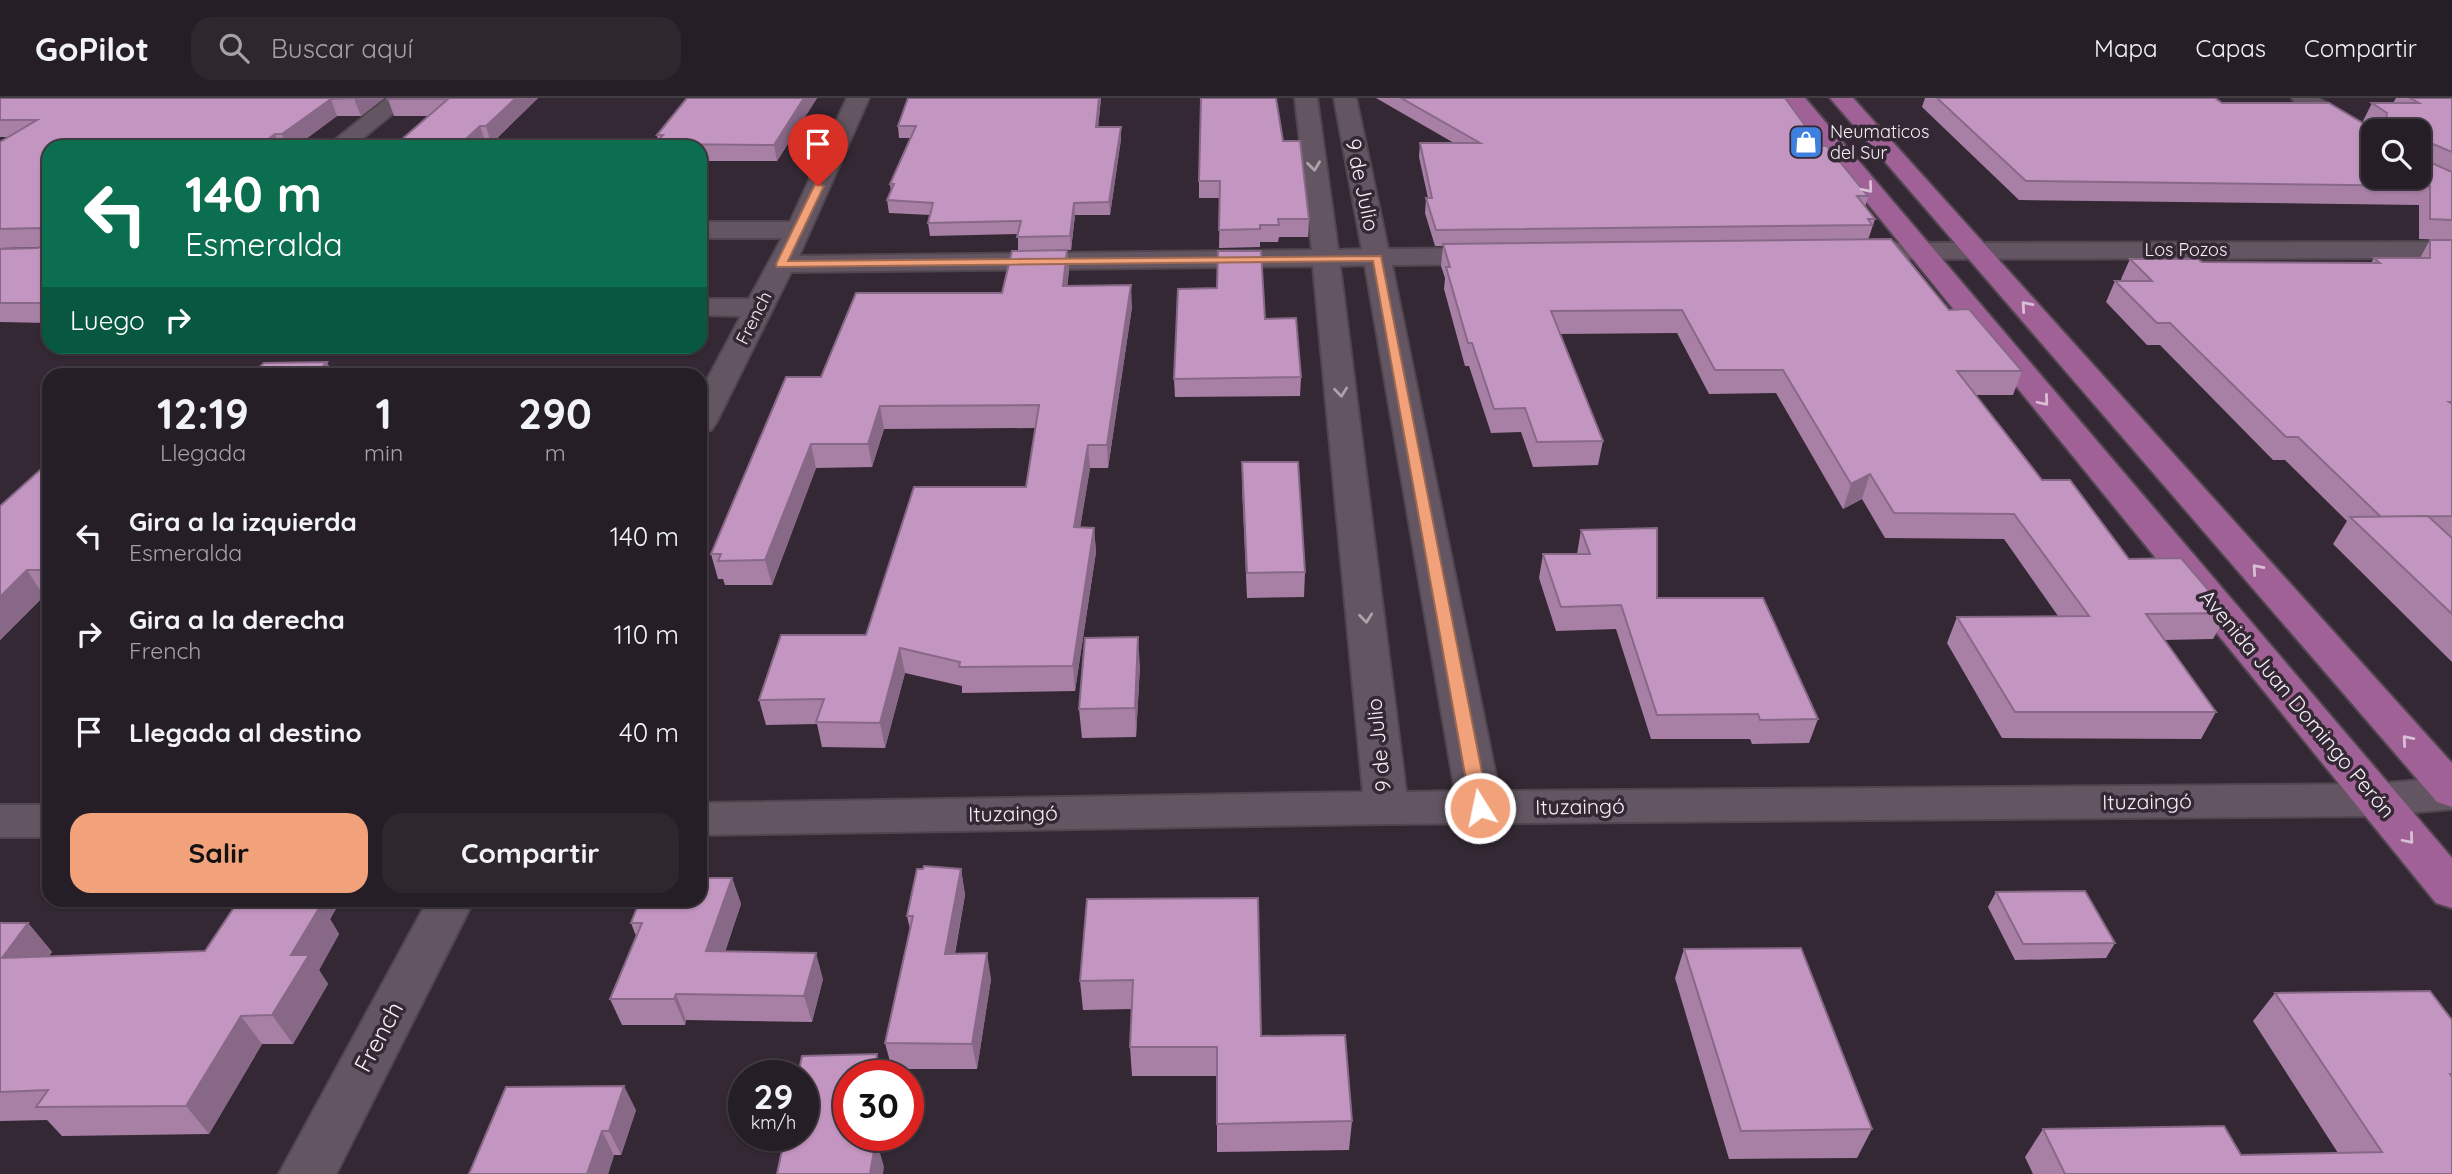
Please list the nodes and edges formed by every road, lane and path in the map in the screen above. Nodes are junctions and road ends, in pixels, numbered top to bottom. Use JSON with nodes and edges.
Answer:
{"nodes":[{"id":1,"x":401,"y":98,"type":"edge"},
{"id":2,"x":858,"y":98,"type":"edge"},
{"id":3,"x":1306,"y":98,"type":"edge"},
{"id":4,"x":1345,"y":98,"type":"edge"},
{"id":5,"x":1793,"y":98,"type":"edge"},
{"id":6,"x":1841,"y":98,"type":"edge"},
{"id":7,"x":2303,"y":98,"type":"edge"},
{"id":8,"x":2361,"y":134,"type":"edge"},
{"id":9,"x":347,"y":140,"type":"edge"},
{"id":10,"x":707,"y":230,"type":"edge"},
{"id":11,"x":799,"y":230,"type":"junction"},
{"id":12,"x":1919,"y":250,"type":"junction"},
{"id":13,"x":1976,"y":250,"type":"junction"},
{"id":14,"x":2452,"y":250,"type":"edge"},
{"id":15,"x":1822,"y":252,"type":"edge"},
{"id":16,"x":1516,"y":256,"type":"edge"},
{"id":17,"x":1377,"y":258,"type":"junction"},
{"id":18,"x":1326,"y":260,"type":"junction"},
{"id":19,"x":781,"y":264,"type":"junction"},
{"id":20,"x":707,"y":307,"type":"edge"},
{"id":21,"x":760,"y":308,"type":"junction"},
{"id":22,"x":707,"y":410,"type":"edge"},
{"id":23,"x":2452,"y":792,"type":"edge"},
{"id":24,"x":2376,"y":800,"type":"junction"},
{"id":25,"x":1386,"y":807,"type":"junction"},
{"id":26,"x":1480,"y":808,"type":"junction"},
{"id":27,"x":707,"y":819,"type":"edge"},
{"id":28,"x":0,"y":821,"type":"edge"},
{"id":29,"x":42,"y":821,"type":"edge"},
{"id":30,"x":2452,"y":890,"type":"edge"},
{"id":31,"x":447,"y":907,"type":"edge"},
{"id":32,"x":307,"y":1174,"type":"edge"}],
"edges":[{"from":1,"to":9,"type":"street"},
{"from":2,"to":11,"type":"street","name":"French"},
{"from":3,"to":18,"type":"street","name":"9 de Julio","one_way":true},
{"from":4,"to":17,"type":"street","name":"9 de Julio"},
{"from":5,"to":12,"type":"main road","name":"Avenida Juan Domingo Perón","one_way":true},
{"from":6,"to":13,"type":"main road"},
{"from":7,"to":8,"type":"street"},
{"from":10,"to":11,"type":"street"},
{"from":11,"to":19,"type":"street","name":"French"},
{"from":12,"to":13,"type":"street","name":"Los Pozos"},
{"from":12,"to":15,"type":"street","name":"Los Pozos"},
{"from":12,"to":24,"type":"main road","name":"Avenida Juan Domingo Perón","one_way":true},
{"from":13,"to":14,"type":"street","name":"Los Pozos"},
{"from":23,"to":13,"type":"main road","one_way":true},
{"from":16,"to":17,"type":"street"},
{"from":17,"to":18,"type":"street"},
{"from":17,"to":26,"type":"street","name":"9 de Julio"},
{"from":18,"to":19,"type":"street"},
{"from":18,"to":25,"type":"street","name":"9 de Julio","one_way":true},
{"from":19,"to":21,"type":"street","name":"French"},
{"from":20,"to":21,"type":"street"},
{"from":21,"to":22,"type":"street","name":"French"},
{"from":23,"to":24,"type":"street","name":"Ituzaingó"},
{"from":24,"to":26,"type":"street","name":"Ituzaingó"},
{"from":24,"to":30,"type":"main road","name":"Avenida Juan Domingo Perón","one_way":true},
{"from":25,"to":26,"type":"street","name":"Ituzaingó"},
{"from":25,"to":27,"type":"street","name":"Ituzaingó"},
{"from":28,"to":29,"type":"street"},
{"from":31,"to":32,"type":"street","name":"French"}]}
